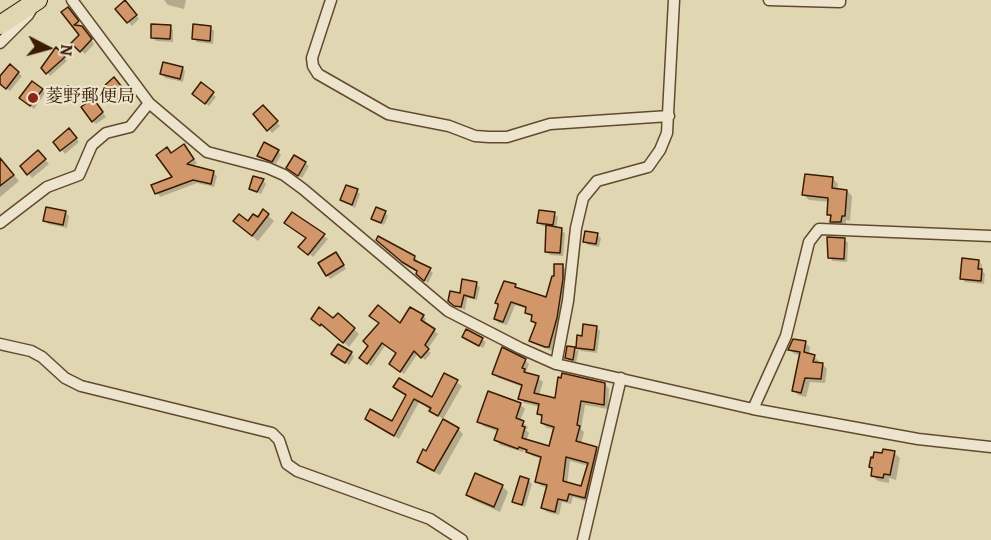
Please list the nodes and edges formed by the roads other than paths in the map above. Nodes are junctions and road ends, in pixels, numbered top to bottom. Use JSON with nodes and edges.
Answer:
{"nodes":[{"id":1,"x":72,"y":0,"type":"edge"},
{"id":2,"x":331,"y":0,"type":"edge"},
{"id":3,"x":675,"y":0,"type":"edge"},
{"id":4,"x":769,"y":0,"type":"edge"},
{"id":5,"x":840,"y":0,"type":"edge"},
{"id":6,"x":37,"y":1,"type":"edge"},
{"id":7,"x":0,"y":25,"type":"edge"},
{"id":8,"x":0,"y":43,"type":"edge"},
{"id":9,"x":149,"y":103,"type":"junction"},
{"id":10,"x":669,"y":116,"type":"junction"},
{"id":11,"x":0,"y":223,"type":"edge"},
{"id":12,"x":991,"y":236,"type":"edge"},
{"id":13,"x":0,"y":344,"type":"edge"},
{"id":14,"x":556,"y":364,"type":"junction"},
{"id":15,"x":621,"y":378,"type":"junction"},
{"id":16,"x":753,"y":409,"type":"junction"},
{"id":17,"x":991,"y":447,"type":"edge"},
{"id":18,"x":462,"y":540,"type":"edge"},
{"id":19,"x":583,"y":540,"type":"edge"}],
"edges":[{"from":1,"to":9,"type":"street"},
{"from":2,"to":10,"type":"street"},
{"from":3,"to":10,"type":"street"},
{"from":4,"to":5,"type":"street"},
{"from":6,"to":7,"type":"highway"},
{"from":6,"to":8,"type":"street"},
{"from":9,"to":11,"type":"street"},
{"from":9,"to":14,"type":"street"},
{"from":10,"to":14,"type":"street"},
{"from":12,"to":16,"type":"street"},
{"from":13,"to":18,"type":"street"},
{"from":14,"to":15,"type":"street"},
{"from":15,"to":16,"type":"street"},
{"from":15,"to":19,"type":"street"},
{"from":16,"to":17,"type":"street"}]}
